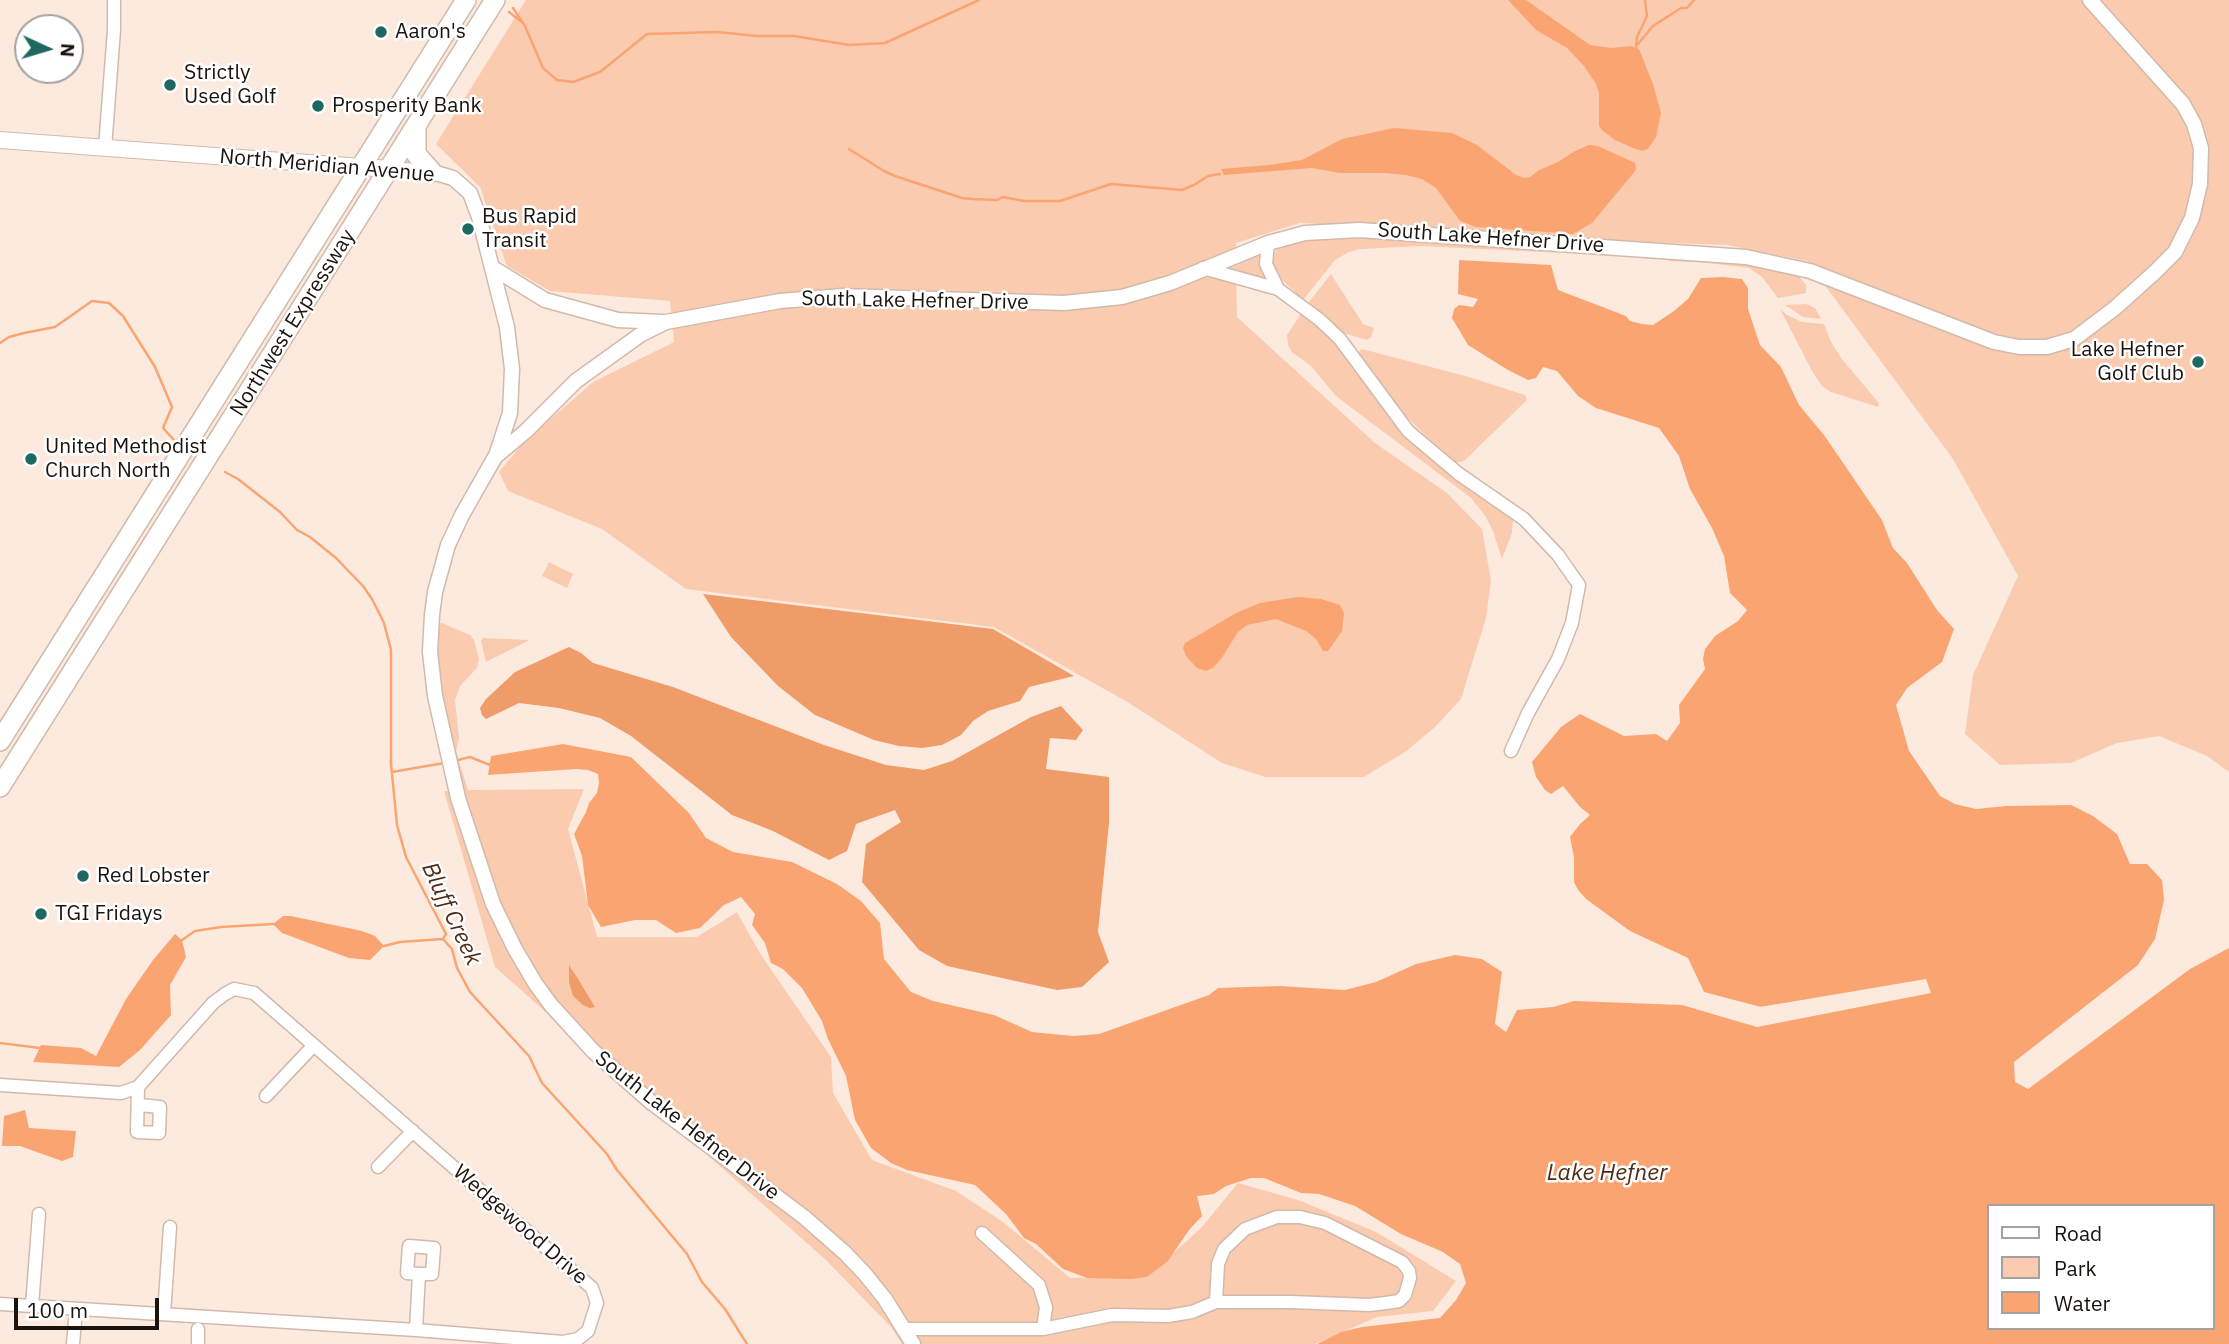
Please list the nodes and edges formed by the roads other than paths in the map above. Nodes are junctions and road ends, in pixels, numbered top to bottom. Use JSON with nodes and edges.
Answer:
{"nodes":[{"id":1,"x":114,"y":0,"type":"edge"},
{"id":2,"x":466,"y":0,"type":"edge"},
{"id":3,"x":495,"y":0,"type":"edge"},
{"id":4,"x":2090,"y":0,"type":"edge"},
{"id":5,"x":416,"y":127,"type":"junction"},
{"id":6,"x":0,"y":140,"type":"edge"},
{"id":7,"x":105,"y":148,"type":"junction"},
{"id":8,"x":361,"y":167,"type":"junction"},
{"id":9,"x":389,"y":169,"type":"junction"},
{"id":10,"x":432,"y":172,"type":"junction"},
{"id":11,"x":1268,"y":243,"type":"junction"},
{"id":12,"x":493,"y":268,"type":"junction"},
{"id":13,"x":1202,"y":268,"type":"junction"},
{"id":14,"x":1278,"y":289,"type":"junction"},
{"id":15,"x":666,"y":322,"type":"junction"},
{"id":16,"x":495,"y":457,"type":"junction"},
{"id":17,"x":0,"y":741,"type":"edge"},
{"id":18,"x":1511,"y":751,"type":"dead end"},
{"id":19,"x":0,"y":787,"type":"edge"},
{"id":20,"x":314,"y":1045,"type":"junction"},
{"id":21,"x":0,"y":1084,"type":"edge"},
{"id":22,"x":138,"y":1087,"type":"junction"},
{"id":23,"x":266,"y":1096,"type":"dead end"},
{"id":24,"x":139,"y":1105,"type":"dead end"},
{"id":25,"x":413,"y":1131,"type":"junction"},
{"id":26,"x":378,"y":1167,"type":"dead end"},
{"id":27,"x":38,"y":1214,"type":"dead end"},
{"id":28,"x":170,"y":1227,"type":"dead end"},
{"id":29,"x":982,"y":1233,"type":"dead end"},
{"id":30,"x":419,"y":1274,"type":"dead end"},
{"id":31,"x":1216,"y":1302,"type":"junction"},
{"id":32,"x":0,"y":1304,"type":"edge"},
{"id":33,"x":32,"y":1306,"type":"junction"},
{"id":34,"x":164,"y":1314,"type":"junction"},
{"id":35,"x":75,"y":1321,"type":"dead end"},
{"id":36,"x":198,"y":1329,"type":"dead end"},
{"id":37,"x":904,"y":1329,"type":"junction"},
{"id":38,"x":1043,"y":1329,"type":"junction"},
{"id":39,"x":416,"y":1330,"type":"junction"},
{"id":40,"x":73,"y":1344,"type":"edge"},
{"id":41,"x":198,"y":1344,"type":"edge"},
{"id":42,"x":914,"y":1344,"type":"edge"}],
"edges":[{"from":1,"to":7,"type":"street"},
{"from":2,"to":8,"type":"highway","name":"Northwest Expressway"},
{"from":3,"to":5,"type":"highway","name":"Northwest Expressway"},
{"from":4,"to":11,"type":"street","name":"South Lake Hefner Drive"},
{"from":5,"to":9,"type":"highway","name":"Northwest Expressway"},
{"from":5,"to":10,"type":"highway"},
{"from":6,"to":7,"type":"main road","name":"North Meridian Avenue"},
{"from":7,"to":8,"type":"main road","name":"North Meridian Avenue"},
{"from":8,"to":9,"type":"main road","name":"North Meridian Avenue"},
{"from":8,"to":17,"type":"highway","name":"Northwest Expressway"},
{"from":9,"to":10,"type":"street","name":"North Meridian Avenue"},
{"from":9,"to":19,"type":"highway","name":"Northwest Expressway"},
{"from":10,"to":12,"type":"street","name":"North Meridian Avenue"},
{"from":11,"to":13,"type":"street","name":"South Lake Hefner Drive"},
{"from":11,"to":14,"type":"street"},
{"from":12,"to":15,"type":"street"},
{"from":12,"to":16,"type":"street","name":"North Meridian Avenue"},
{"from":13,"to":14,"type":"street"},
{"from":13,"to":15,"type":"street","name":"South Lake Hefner Drive"},
{"from":14,"to":18,"type":"street"},
{"from":15,"to":16,"type":"street","name":"South Lake Hefner Drive"},
{"from":16,"to":37,"type":"street","name":"South Lake Hefner Drive"},
{"from":20,"to":22,"type":"street","name":"Wedgewood Drive"},
{"from":20,"to":23,"type":"street"},
{"from":20,"to":25,"type":"street","name":"Wedgewood Drive"},
{"from":21,"to":22,"type":"street"},
{"from":22,"to":24,"type":"street"},
{"from":25,"to":26,"type":"street"},
{"from":25,"to":39,"type":"street","name":"Wedgewood Drive"},
{"from":27,"to":33,"type":"street"},
{"from":28,"to":34,"type":"street"},
{"from":29,"to":38,"type":"street"},
{"from":30,"to":39,"type":"street"},
{"from":31,"to":31,"type":"street"},
{"from":31,"to":38,"type":"street"},
{"from":32,"to":33,"type":"street","name":"Wedgewood Drive"},
{"from":33,"to":34,"type":"street","name":"Wedgewood Drive"},
{"from":34,"to":39,"type":"street","name":"Wedgewood Drive"},
{"from":35,"to":40,"type":"street"},
{"from":36,"to":41,"type":"street"},
{"from":37,"to":38,"type":"street"},
{"from":37,"to":42,"type":"street","name":"South Lake Hefner Drive"}]}
